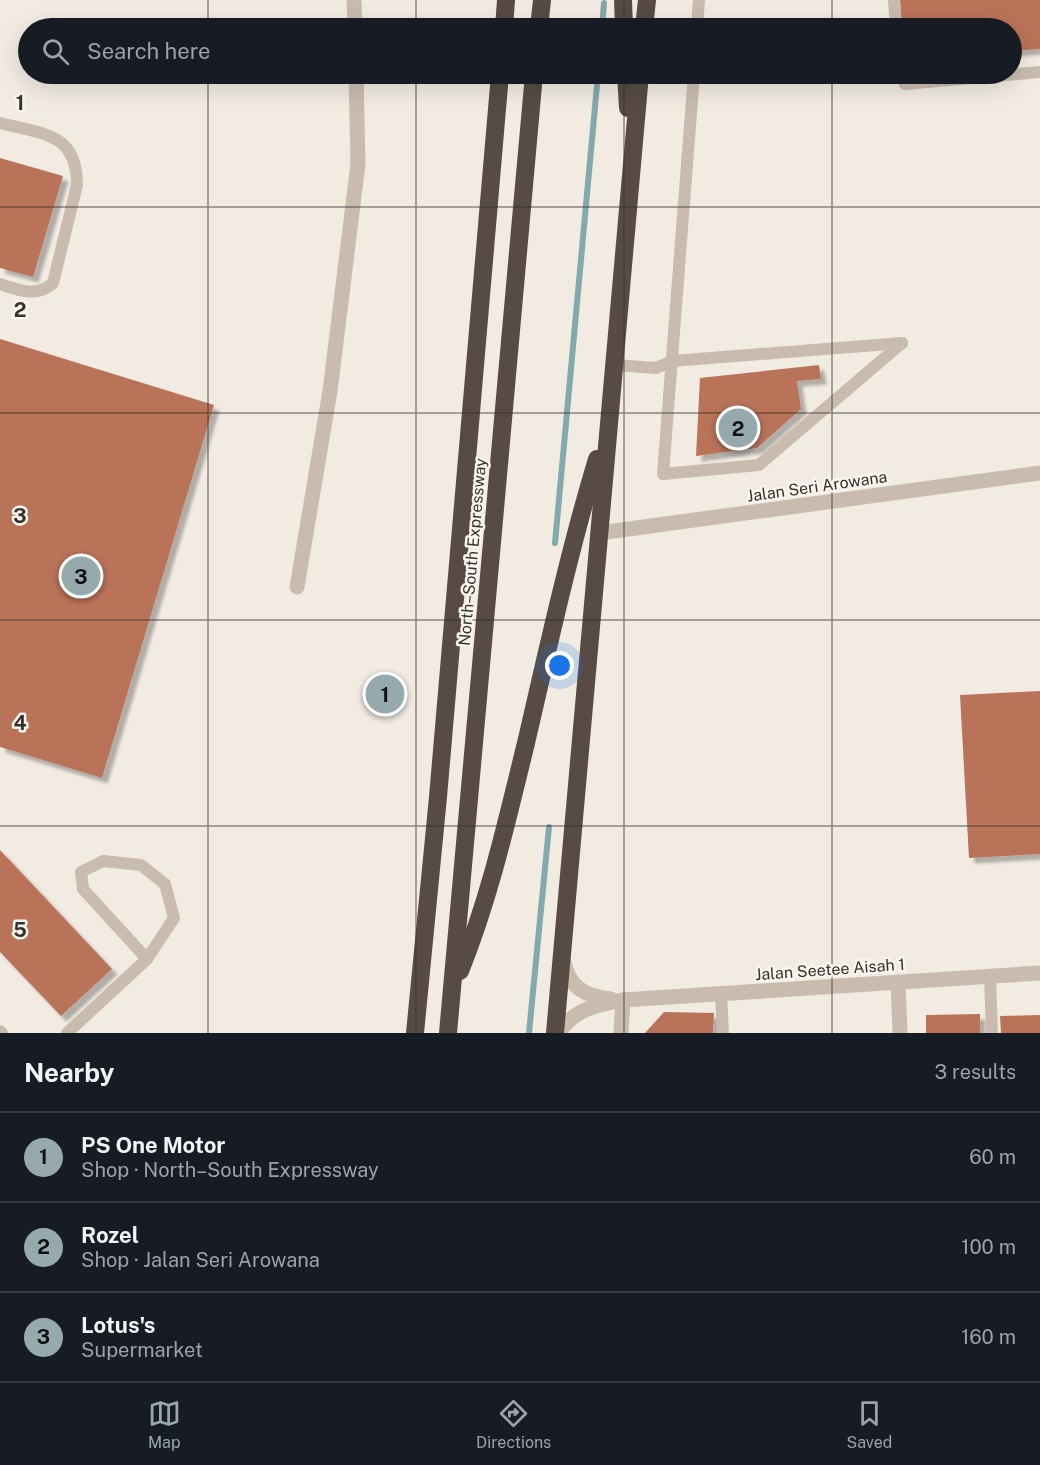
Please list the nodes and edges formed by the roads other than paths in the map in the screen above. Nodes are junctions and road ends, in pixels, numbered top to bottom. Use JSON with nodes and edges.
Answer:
{"nodes":[{"id":1,"x":354,"y":0,"type":"edge"},
{"id":2,"x":507,"y":0,"type":"edge"},
{"id":3,"x":542,"y":0,"type":"edge"},
{"id":4,"x":622,"y":0,"type":"edge"},
{"id":5,"x":647,"y":0,"type":"edge"},
{"id":6,"x":699,"y":0,"type":"edge"},
{"id":7,"x":894,"y":0,"type":"edge"},
{"id":8,"x":355,"y":18,"type":"edge"},
{"id":9,"x":505,"y":18,"type":"edge"},
{"id":10,"x":540,"y":18,"type":"edge"},
{"id":11,"x":623,"y":18,"type":"edge"},
{"id":12,"x":645,"y":18,"type":"edge"},
{"id":13,"x":698,"y":18,"type":"edge"},
{"id":14,"x":895,"y":18,"type":"edge"},
{"id":15,"x":1040,"y":72,"type":"edge"},
{"id":16,"x":1022,"y":74,"type":"edge"},
{"id":17,"x":356,"y":84,"type":"edge"},
{"id":18,"x":499,"y":84,"type":"edge"},
{"id":19,"x":533,"y":84,"type":"edge"},
{"id":20,"x":626,"y":84,"type":"edge"},
{"id":21,"x":639,"y":84,"type":"edge"},
{"id":22,"x":693,"y":84,"type":"edge"},
{"id":23,"x":0,"y":123,"type":"edge"},
{"id":24,"x":631,"y":176,"type":"junction"},
{"id":25,"x":0,"y":284,"type":"edge"},
{"id":26,"x":672,"y":361,"type":"junction"},
{"id":27,"x":614,"y":365,"type":"junction"},
{"id":28,"x":609,"y":417,"type":"junction"},
{"id":29,"x":1040,"y":473,"type":"edge"},
{"id":30,"x":599,"y":534,"type":"junction"},
{"id":31,"x":297,"y":587,"type":"dead end"},
{"id":32,"x":561,"y":950,"type":"junction"},
{"id":33,"x":147,"y":960,"type":"junction"},
{"id":34,"x":1040,"y":973,"type":"edge"},
{"id":35,"x":990,"y":976,"type":"junction"},
{"id":36,"x":898,"y":982,"type":"junction"},
{"id":37,"x":452,"y":989,"type":"junction"},
{"id":38,"x":722,"y":994,"type":"junction"},
{"id":39,"x":623,"y":1000,"type":"junction"},
{"id":40,"x":67,"y":1033,"type":"edge"},
{"id":41,"x":415,"y":1033,"type":"edge"},
{"id":42,"x":448,"y":1033,"type":"edge"},
{"id":43,"x":557,"y":1033,"type":"edge"},
{"id":44,"x":621,"y":1033,"type":"edge"},
{"id":45,"x":723,"y":1033,"type":"edge"},
{"id":46,"x":900,"y":1033,"type":"edge"},
{"id":47,"x":992,"y":1033,"type":"edge"}],
"edges":[{"from":1,"to":8,"type":"street"},
{"from":2,"to":9,"type":"highway"},
{"from":3,"to":10,"type":"highway"},
{"from":4,"to":11,"type":"highway"},
{"from":5,"to":12,"type":"highway"},
{"from":6,"to":13,"type":"lane"},
{"from":7,"to":14,"type":"lane"},
{"from":15,"to":16,"type":"lane"},
{"from":17,"to":31,"type":"street"},
{"from":18,"to":41,"type":"highway","name":"North–South Expressway"},
{"from":19,"to":37,"type":"highway","name":"North–South Expressway"},
{"from":20,"to":24,"type":"highway"},
{"from":21,"to":24,"type":"highway"},
{"from":22,"to":26,"type":"lane"},
{"from":23,"to":25,"type":"lane"},
{"from":24,"to":27,"type":"highway"},
{"from":26,"to":26,"type":"lane"},
{"from":26,"to":27,"type":"lane"},
{"from":27,"to":28,"type":"highway"},
{"from":28,"to":30,"type":"highway"},
{"from":28,"to":37,"type":"highway"},
{"from":29,"to":30,"type":"street","name":"Jalan Seri Arowana"},
{"from":30,"to":32,"type":"highway"},
{"from":32,"to":39,"type":"street","name":"Jalan Seetee Aisah 1"},
{"from":32,"to":43,"type":"highway"},
{"from":33,"to":33,"type":"lane"},
{"from":33,"to":40,"type":"lane"},
{"from":34,"to":35,"type":"street","name":"Jalan Seetee Aisah 1"},
{"from":35,"to":36,"type":"street","name":"Jalan Seetee Aisah 1"},
{"from":35,"to":47,"type":"lane"},
{"from":36,"to":38,"type":"street","name":"Jalan Seetee Aisah 1"},
{"from":36,"to":46,"type":"street"},
{"from":37,"to":42,"type":"highway","name":"North–South Expressway"},
{"from":38,"to":39,"type":"street","name":"Jalan Seetee Aisah 1"},
{"from":38,"to":45,"type":"lane"},
{"from":39,"to":43,"type":"street","name":"Jalan Seetee Aisah 1"},
{"from":39,"to":44,"type":"street"}]}
